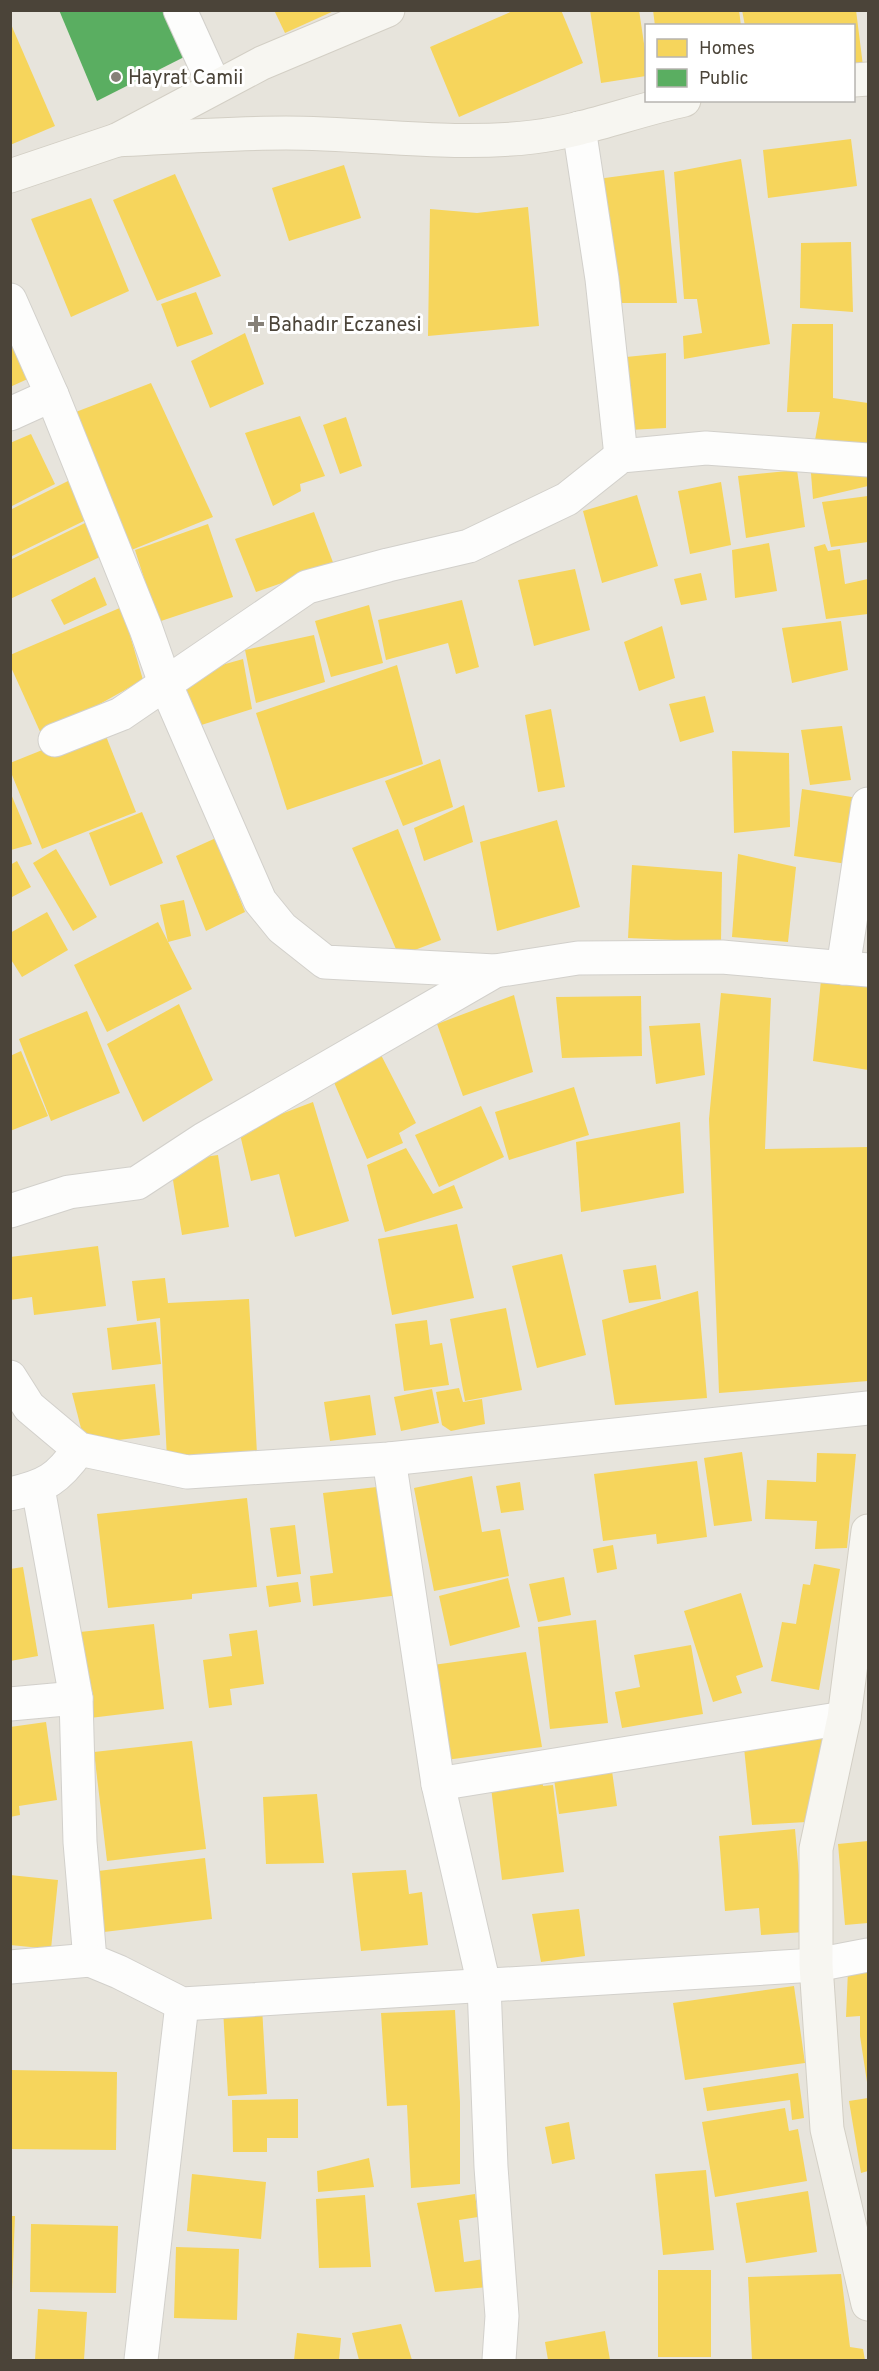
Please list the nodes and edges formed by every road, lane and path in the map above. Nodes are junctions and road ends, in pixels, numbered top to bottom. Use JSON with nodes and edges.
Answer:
{"nodes":[{"id":1,"x":180,"y":10,"type":"edge"},
{"id":2,"x":388,"y":10,"type":"edge"},
{"id":3,"x":215,"y":87,"type":"junction"},
{"id":4,"x":676,"y":102,"type":"edge"},
{"id":5,"x":579,"y":128,"type":"junction"},
{"id":6,"x":117,"y":140,"type":"junction"},
{"id":7,"x":10,"y":176,"type":"edge"},
{"id":8,"x":10,"y":300,"type":"edge"},
{"id":9,"x":52,"y":395,"type":"junction"},
{"id":10,"x":10,"y":414,"type":"edge"},
{"id":11,"x":621,"y":456,"type":"junction"},
{"id":12,"x":868,"y":460,"type":"edge"},
{"id":13,"x":165,"y":683,"type":"junction"},
{"id":14,"x":55,"y":740,"type":"dead end"},
{"id":15,"x":868,"y":804,"type":"edge"},
{"id":16,"x":856,"y":969,"type":"edge"},
{"id":17,"x":495,"y":970,"type":"junction"},
{"id":18,"x":10,"y":1211,"type":"edge"},
{"id":19,"x":10,"y":1377,"type":"edge"},
{"id":20,"x":868,"y":1408,"type":"edge"},
{"id":21,"x":80,"y":1449,"type":"junction"},
{"id":22,"x":389,"y":1459,"type":"junction"},
{"id":23,"x":24,"y":1491,"type":"edge"},
{"id":24,"x":868,"y":1531,"type":"edge"},
{"id":25,"x":76,"y":1698,"type":"junction"},
{"id":26,"x":10,"y":1704,"type":"edge"},
{"id":27,"x":844,"y":1718,"type":"junction"},
{"id":28,"x":438,"y":1784,"type":"junction"},
{"id":29,"x":868,"y":1955,"type":"edge"},
{"id":30,"x":90,"y":1960,"type":"junction"},
{"id":31,"x":816,"y":1965,"type":"junction"},
{"id":32,"x":10,"y":1967,"type":"edge"},
{"id":33,"x":484,"y":1985,"type":"junction"},
{"id":34,"x":182,"y":2004,"type":"junction"},
{"id":35,"x":868,"y":2304,"type":"edge"},
{"id":36,"x":141,"y":2361,"type":"edge"},
{"id":37,"x":499,"y":2361,"type":"edge"}],
"edges":[{"from":1,"to":3,"type":"street"},
{"from":2,"to":3,"type":"main road"},
{"from":3,"to":6,"type":"main road"},
{"from":4,"to":5,"type":"main road"},
{"from":5,"to":6,"type":"main road"},
{"from":5,"to":11,"type":"street"},
{"from":6,"to":7,"type":"main road"},
{"from":8,"to":9,"type":"street"},
{"from":9,"to":10,"type":"street"},
{"from":9,"to":13,"type":"street"},
{"from":11,"to":12,"type":"street"},
{"from":11,"to":13,"type":"street"},
{"from":13,"to":14,"type":"street"},
{"from":13,"to":17,"type":"street"},
{"from":15,"to":16,"type":"street"},
{"from":16,"to":17,"type":"street"},
{"from":17,"to":18,"type":"street"},
{"from":19,"to":21,"type":"street"},
{"from":20,"to":22,"type":"street"},
{"from":21,"to":22,"type":"street"},
{"from":21,"to":23,"type":"street"},
{"from":22,"to":28,"type":"street"},
{"from":23,"to":25,"type":"street"},
{"from":24,"to":27,"type":"main road"},
{"from":25,"to":26,"type":"street"},
{"from":25,"to":30,"type":"street"},
{"from":27,"to":28,"type":"street"},
{"from":27,"to":31,"type":"main road"},
{"from":28,"to":33,"type":"street"},
{"from":29,"to":31,"type":"street"},
{"from":30,"to":32,"type":"street"},
{"from":30,"to":34,"type":"street"},
{"from":31,"to":33,"type":"street"},
{"from":31,"to":35,"type":"main road"},
{"from":33,"to":34,"type":"street"},
{"from":33,"to":37,"type":"street"},
{"from":34,"to":36,"type":"street"}]}
